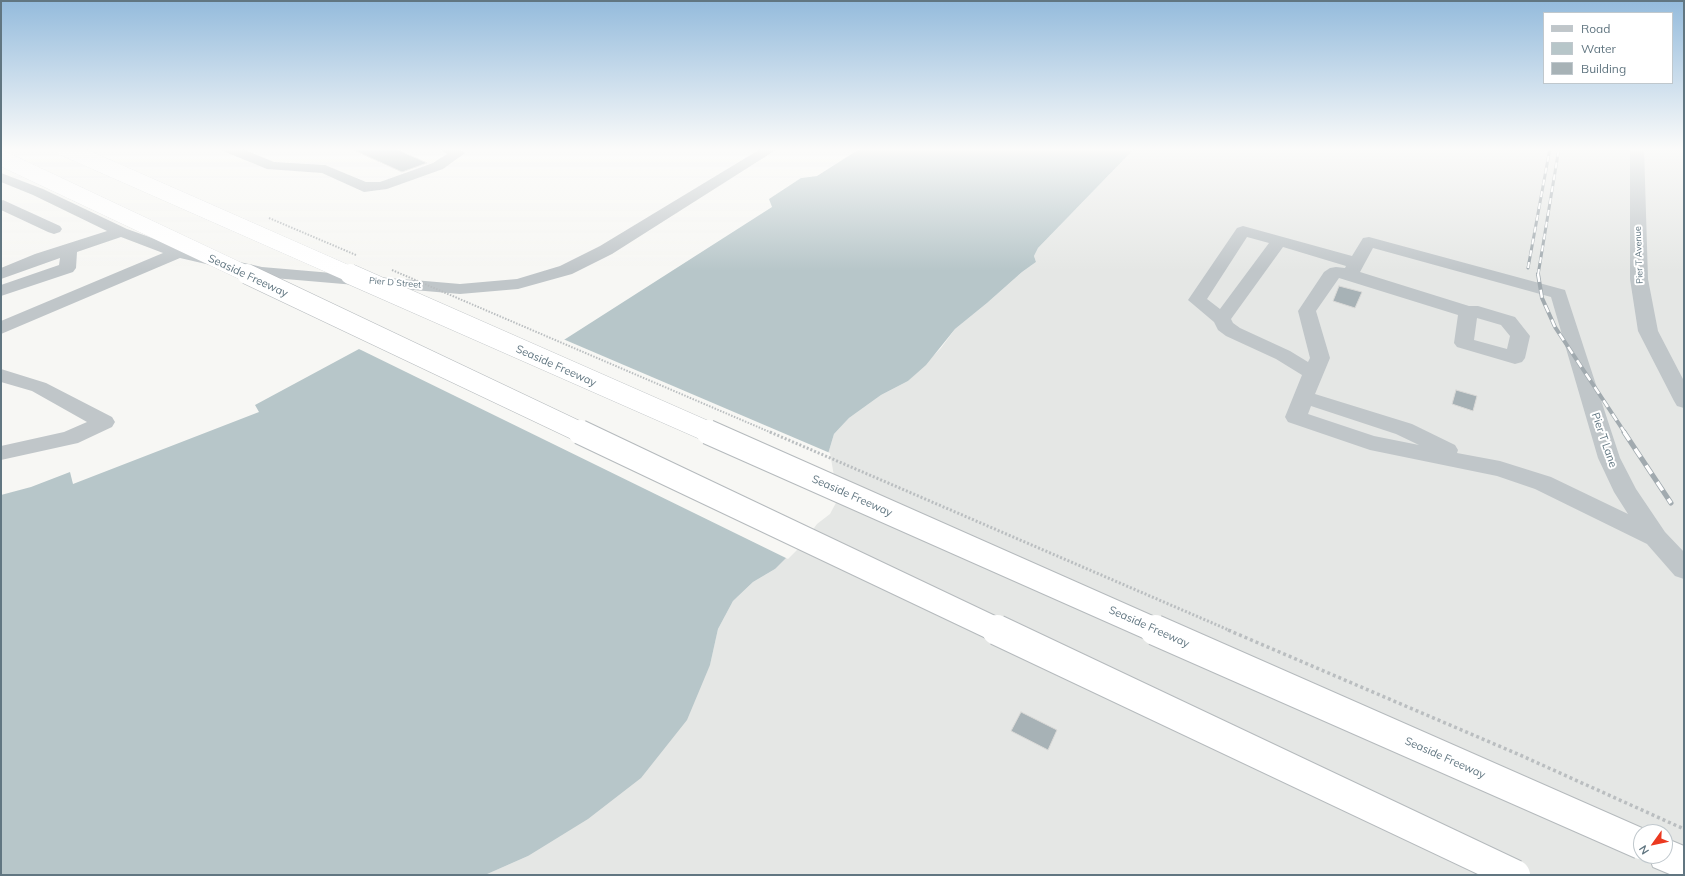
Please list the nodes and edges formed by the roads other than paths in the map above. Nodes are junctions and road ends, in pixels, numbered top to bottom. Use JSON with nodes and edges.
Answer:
{"nodes":[{"id":1,"x":30,"y":189,"type":"edge"},
{"id":2,"x":66,"y":189,"type":"edge"},
{"id":3,"x":157,"y":189,"type":"edge"},
{"id":4,"x":704,"y":189,"type":"edge"},
{"id":5,"x":1638,"y":189,"type":"edge"},
{"id":6,"x":38,"y":192,"type":"junction"},
{"id":7,"x":2,"y":205,"type":"edge"},
{"id":8,"x":54,"y":228,"type":"dead end"},
{"id":9,"x":120,"y":232,"type":"junction"},
{"id":10,"x":1279,"y":241,"type":"junction"},
{"id":11,"x":69,"y":249,"type":"junction"},
{"id":12,"x":178,"y":253,"type":"junction"},
{"id":13,"x":1353,"y":268,"type":"junction"},
{"id":14,"x":1,"y":274,"type":"edge"},
{"id":15,"x":1,"y":292,"type":"edge"},
{"id":16,"x":1468,"y":312,"type":"dead end"},
{"id":17,"x":1222,"y":319,"type":"junction"},
{"id":18,"x":1,"y":328,"type":"edge"},
{"id":19,"x":1313,"y":373,"type":"junction"},
{"id":20,"x":1,"y":374,"type":"edge"},
{"id":21,"x":1684,"y":401,"type":"edge"},
{"id":22,"x":1,"y":453,"type":"edge"},
{"id":23,"x":1656,"y":538,"type":"junction"},
{"id":24,"x":1684,"y":569,"type":"edge"},
{"id":25,"x":1633,"y":840,"type":"edge"},
{"id":26,"x":1673,"y":858,"type":"edge"},
{"id":27,"x":1684,"y":863,"type":"edge"},
{"id":28,"x":1514,"y":875,"type":"edge"}],
"edges":[{"from":1,"to":6,"type":"street","name":"Pier D Street"},
{"from":2,"to":28,"type":"highway","name":"Seaside Freeway","bridge":true},
{"from":3,"to":25,"type":"highway","name":"Seaside Freeway","bridge":true},
{"from":4,"to":12,"type":"street","name":"Pier D Street"},
{"from":5,"to":21,"type":"street","name":"Pier T Avenue"},
{"from":6,"to":7,"type":"street"},
{"from":6,"to":9,"type":"street","name":"Pier D Street"},
{"from":7,"to":8,"type":"street"},
{"from":9,"to":11,"type":"street"},
{"from":9,"to":12,"type":"street","name":"Pier D Street"},
{"from":10,"to":13,"type":"street"},
{"from":10,"to":17,"type":"street"},
{"from":10,"to":17,"type":"street"},
{"from":11,"to":14,"type":"street"},
{"from":11,"to":15,"type":"street"},
{"from":12,"to":18,"type":"street"},
{"from":13,"to":16,"type":"street"},
{"from":13,"to":19,"type":"street"},
{"from":13,"to":23,"type":"street","name":"Pier T Lane"},
{"from":17,"to":19,"type":"street"},
{"from":19,"to":23,"type":"street"},
{"from":20,"to":22,"type":"street"},
{"from":23,"to":24,"type":"street","name":"Pier T Lane"},
{"from":26,"to":27,"type":"highway"}]}
